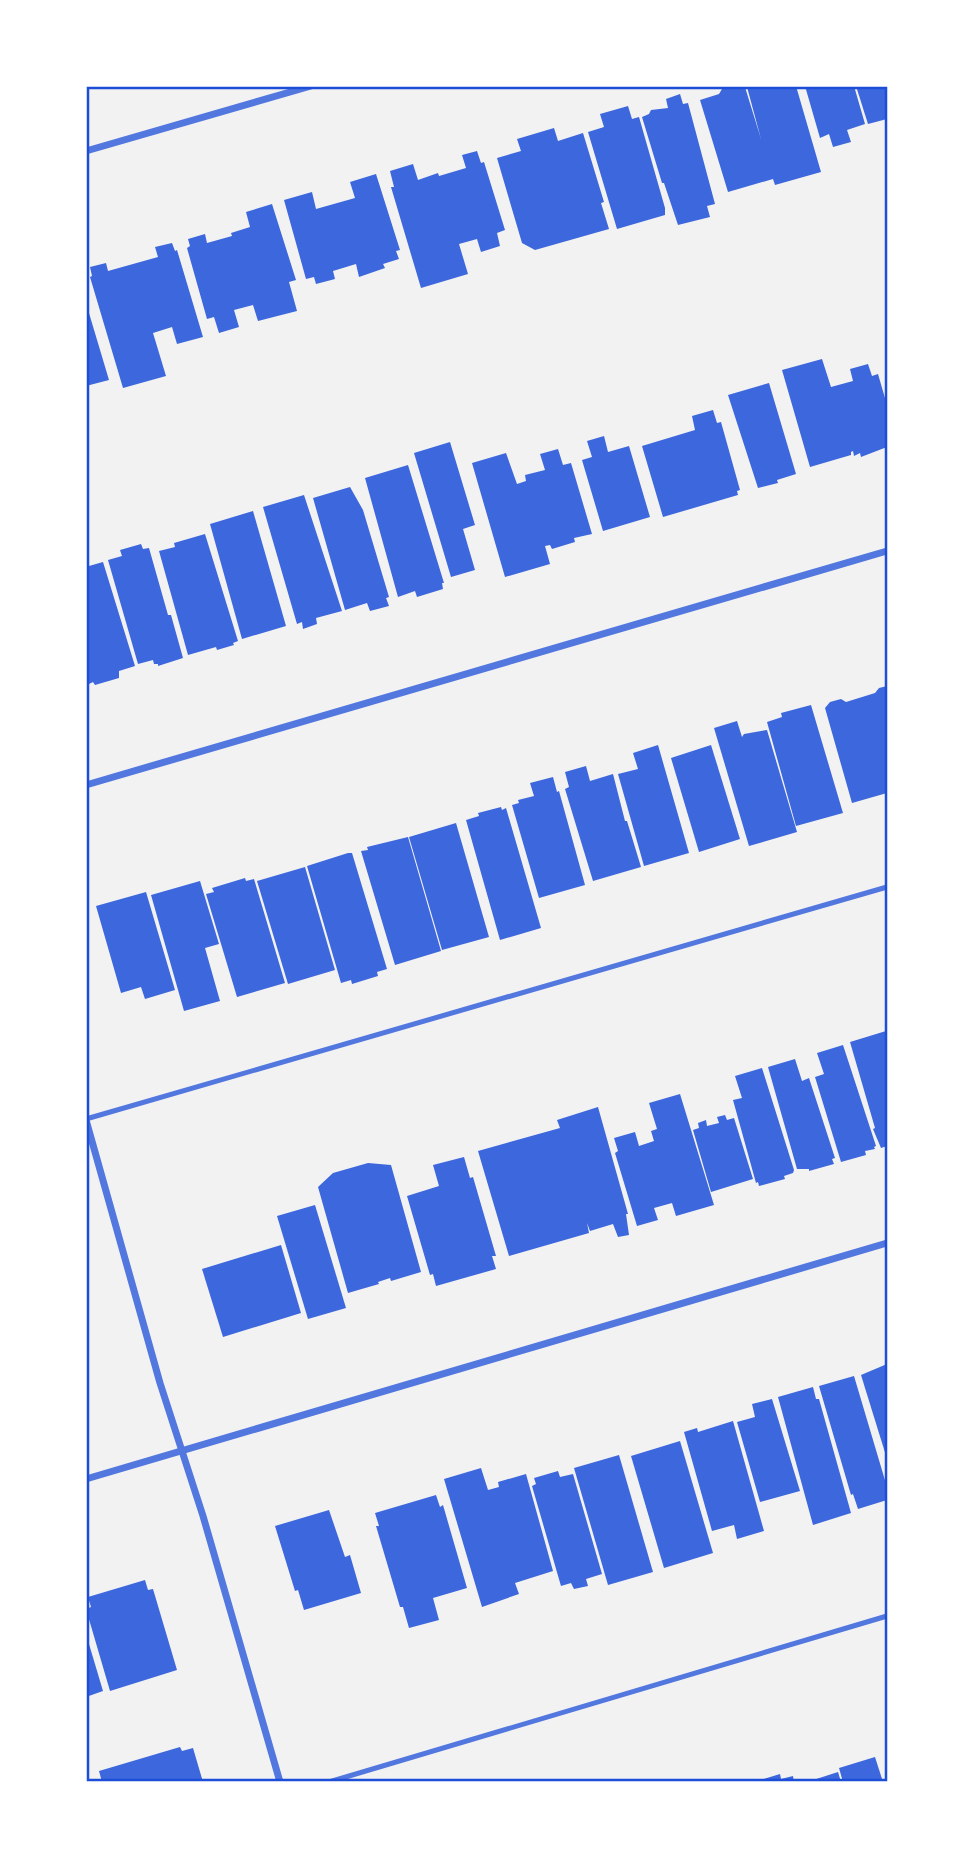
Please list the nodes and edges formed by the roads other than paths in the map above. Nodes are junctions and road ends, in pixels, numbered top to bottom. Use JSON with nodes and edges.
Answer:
{"nodes":[{"id":1,"x":311,"y":86,"type":"edge"},
{"id":2,"x":86,"y":151,"type":"edge"},
{"id":3,"x":887,"y":551,"type":"edge"},
{"id":4,"x":86,"y":785,"type":"edge"},
{"id":5,"x":887,"y":887,"type":"edge"},
{"id":6,"x":86,"y":1120,"type":"edge"},
{"id":7,"x":887,"y":1243,"type":"edge"},
{"id":8,"x":181,"y":1450,"type":"junction"},
{"id":9,"x":86,"y":1479,"type":"edge"},
{"id":10,"x":887,"y":1616,"type":"edge"},
{"id":11,"x":280,"y":1782,"type":"edge"},
{"id":12,"x":329,"y":1782,"type":"edge"}],
"edges":[{"from":1,"to":2,"type":"street"},
{"from":3,"to":4,"type":"street"},
{"from":5,"to":6,"type":"lane"},
{"from":6,"to":8,"type":"street"},
{"from":7,"to":8,"type":"street"},
{"from":8,"to":9,"type":"street"},
{"from":8,"to":11,"type":"street"},
{"from":10,"to":12,"type":"lane"}]}
